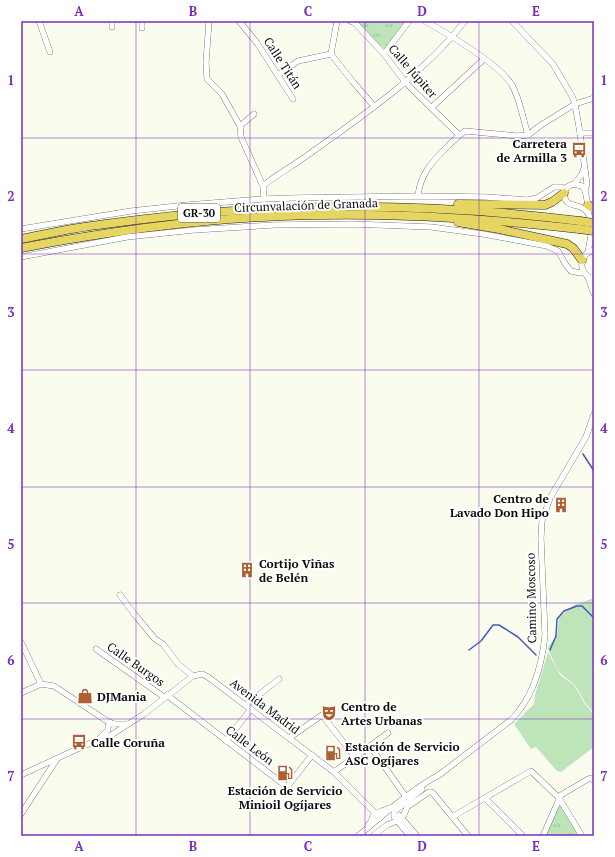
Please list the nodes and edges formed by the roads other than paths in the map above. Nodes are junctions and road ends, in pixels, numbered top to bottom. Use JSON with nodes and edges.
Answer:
{"nodes":[{"id":1,"x":39,"y":21,"type":"edge"},
{"id":2,"x":142,"y":21,"type":"edge"},
{"id":3,"x":209,"y":21,"type":"edge"},
{"id":4,"x":239,"y":21,"type":"edge"},
{"id":5,"x":337,"y":21,"type":"edge"},
{"id":6,"x":409,"y":21,"type":"edge"},
{"id":7,"x":425,"y":21,"type":"edge"},
{"id":8,"x":465,"y":21,"type":"edge"},
{"id":9,"x":512,"y":21,"type":"edge"},
{"id":10,"x":354,"y":22,"type":"edge"},
{"id":11,"x":142,"y":28,"type":"dead end"},
{"id":12,"x":453,"y":37,"type":"junction"},
{"id":13,"x":50,"y":52,"type":"dead end"},
{"id":14,"x":331,"y":54,"type":"junction"},
{"id":15,"x":384,"y":54,"type":"junction"},
{"id":16,"x":484,"y":59,"type":"junction"},
{"id":17,"x":278,"y":75,"type":"junction"},
{"id":18,"x":405,"y":82,"type":"junction"},
{"id":19,"x":594,"y":98,"type":"edge"},
{"id":20,"x":293,"y":99,"type":"dead end"},
{"id":21,"x":575,"y":104,"type":"junction"},
{"id":22,"x":374,"y":106,"type":"junction"},
{"id":23,"x":431,"y":108,"type":"junction"},
{"id":24,"x":254,"y":114,"type":"dead end"},
{"id":25,"x":240,"y":126,"type":"junction"},
{"id":26,"x":580,"y":133,"type":"junction"},
{"id":27,"x":594,"y":133,"type":"edge"},
{"id":28,"x":459,"y":135,"type":"junction"},
{"id":29,"x":528,"y":135,"type":"junction"},
{"id":30,"x":584,"y":167,"type":"junction"},
{"id":31,"x":575,"y":184,"type":"junction"},
{"id":32,"x":263,"y":186,"type":"junction"},
{"id":33,"x":565,"y":191,"type":"junction"},
{"id":34,"x":418,"y":196,"type":"junction"},
{"id":35,"x":264,"y":199,"type":"junction"},
{"id":36,"x":588,"y":203,"type":"edge"},
{"id":37,"x":578,"y":205,"type":"junction"},
{"id":38,"x":410,"y":207,"type":"junction"},
{"id":39,"x":434,"y":216,"type":"junction"},
{"id":40,"x":594,"y":223,"type":"edge"},
{"id":41,"x":579,"y":225,"type":"junction"},
{"id":42,"x":21,"y":229,"type":"edge"},
{"id":43,"x":592,"y":233,"type":"edge"},
{"id":44,"x":21,"y":239,"type":"edge"},
{"id":45,"x":594,"y":241,"type":"edge"},
{"id":46,"x":21,"y":248,"type":"edge"},
{"id":47,"x":594,"y":250,"type":"edge"},
{"id":48,"x":588,"y":252,"type":"junction"},
{"id":49,"x":21,"y":257,"type":"edge"},
{"id":50,"x":582,"y":260,"type":"junction"},
{"id":51,"x":586,"y":274,"type":"junction"},
{"id":52,"x":594,"y":279,"type":"edge"},
{"id":53,"x":594,"y":294,"type":"edge"},
{"id":54,"x":594,"y":414,"type":"edge"},
{"id":55,"x":120,"y":595,"type":"dead end"},
{"id":56,"x":21,"y":642,"type":"edge"},
{"id":57,"x":96,"y":649,"type":"dead end"},
{"id":58,"x":193,"y":676,"type":"junction"},
{"id":59,"x":279,"y":679,"type":"dead end"},
{"id":60,"x":41,"y":684,"type":"junction"},
{"id":61,"x":21,"y":694,"type":"edge"},
{"id":62,"x":166,"y":696,"type":"junction"},
{"id":63,"x":246,"y":705,"type":"junction"},
{"id":64,"x":251,"y":709,"type":"junction"},
{"id":65,"x":100,"y":716,"type":"junction"},
{"id":66,"x":114,"y":724,"type":"junction"},
{"id":67,"x":128,"y":724,"type":"junction"},
{"id":68,"x":108,"y":729,"type":"junction"},
{"id":69,"x":115,"y":733,"type":"junction"},
{"id":70,"x":388,"y":733,"type":"dead end"},
{"id":71,"x":290,"y":738,"type":"junction"},
{"id":72,"x":98,"y":740,"type":"junction"},
{"id":73,"x":226,"y":741,"type":"junction"},
{"id":74,"x":370,"y":746,"type":"junction"},
{"id":75,"x":312,"y":755,"type":"junction"},
{"id":76,"x":355,"y":757,"type":"junction"},
{"id":77,"x":56,"y":759,"type":"junction"},
{"id":78,"x":334,"y":772,"type":"junction"},
{"id":79,"x":439,"y":774,"type":"junction"},
{"id":80,"x":21,"y":776,"type":"edge"},
{"id":81,"x":594,"y":781,"type":"edge"},
{"id":82,"x":413,"y":792,"type":"junction"},
{"id":83,"x":406,"y":797,"type":"junction"},
{"id":84,"x":485,"y":798,"type":"junction"},
{"id":85,"x":560,"y":798,"type":"junction"},
{"id":86,"x":21,"y":814,"type":"edge"},
{"id":87,"x":390,"y":814,"type":"junction"},
{"id":88,"x":378,"y":816,"type":"junction"},
{"id":89,"x":452,"y":817,"type":"junction"},
{"id":90,"x":400,"y":819,"type":"junction"},
{"id":91,"x":362,"y":835,"type":"edge"},
{"id":92,"x":373,"y":836,"type":"edge"},
{"id":93,"x":410,"y":836,"type":"edge"},
{"id":94,"x":417,"y":836,"type":"edge"},
{"id":95,"x":468,"y":836,"type":"edge"},
{"id":96,"x":523,"y":836,"type":"edge"},
{"id":97,"x":543,"y":836,"type":"edge"},
{"id":98,"x":582,"y":836,"type":"edge"}],
"edges":[{"from":1,"to":13,"type":"street"},
{"from":2,"to":11,"type":"street"},
{"from":3,"to":25,"type":"street"},
{"from":4,"to":17,"type":"street","name":"Calle Titán"},
{"from":5,"to":14,"type":"street"},
{"from":6,"to":15,"type":"street"},
{"from":7,"to":12,"type":"street"},
{"from":8,"to":12,"type":"street"},
{"from":9,"to":21,"type":"street"},
{"from":10,"to":15,"type":"street","name":"Calle Júpiter"},
{"from":12,"to":16,"type":"street"},
{"from":12,"to":18,"type":"street"},
{"from":14,"to":17,"type":"street"},
{"from":14,"to":22,"type":"street"},
{"from":15,"to":18,"type":"street","name":"Calle Júpiter"},
{"from":16,"to":23,"type":"street"},
{"from":16,"to":29,"type":"street"},
{"from":17,"to":20,"type":"street","name":"Calle Titán"},
{"from":18,"to":22,"type":"street"},
{"from":18,"to":23,"type":"street","name":"Calle Júpiter"},
{"from":19,"to":21,"type":"street"},
{"from":21,"to":26,"type":"street"},
{"from":21,"to":29,"type":"street"},
{"from":22,"to":32,"type":"street"},
{"from":23,"to":28,"type":"street","name":"Calle Júpiter"},
{"from":24,"to":25,"type":"street"},
{"from":25,"to":32,"type":"street"},
{"from":26,"to":27,"type":"street"},
{"from":26,"to":30,"type":"street"},
{"from":28,"to":29,"type":"street"},
{"from":28,"to":34,"type":"street"},
{"from":30,"to":31,"type":"street"},
{"from":30,"to":36,"type":"street"},
{"from":31,"to":33,"type":"street"},
{"from":31,"to":36,"type":"street"},
{"from":32,"to":35,"type":"street"},
{"from":33,"to":34,"type":"street"},
{"from":33,"to":37,"type":"street"},
{"from":33,"to":38,"type":"highway"},
{"from":34,"to":35,"type":"street"},
{"from":35,"to":42,"type":"street"},
{"from":36,"to":37,"type":"street"},
{"from":36,"to":37,"type":"street"},
{"from":36,"to":43,"type":"street"},
{"from":38,"to":41,"type":"highway","name":"Circunvalación de Granada","number":"GR-30"},
{"from":38,"to":44,"type":"highway","name":"Circunvalación de Granada","number":"GR-30"},
{"from":39,"to":41,"type":"highway","name":"Circunvalación de Granada","number":"GR-30"},
{"from":39,"to":46,"type":"highway","name":"Circunvalación de Granada","number":"GR-30"},
{"from":39,"to":50,"type":"highway"},
{"from":40,"to":41,"type":"highway","name":"Circunvalación de Granada","number":"GR-30","bridge":true},
{"from":41,"to":43,"type":"highway","name":"Circunvalación de Granada","number":"GR-30","bridge":true},
{"from":43,"to":45,"type":"street"},
{"from":43,"to":48,"type":"street"},
{"from":47,"to":48,"type":"street"},
{"from":48,"to":50,"type":"street"},
{"from":49,"to":51,"type":"street"},
{"from":50,"to":51,"type":"street"},
{"from":51,"to":52,"type":"street"},
{"from":51,"to":53,"type":"street"},
{"from":54,"to":79,"type":"street","name":"Camino Moscoso"},
{"from":55,"to":58,"type":"street"},
{"from":56,"to":60,"type":"street"},
{"from":57,"to":62,"type":"street","name":"Calle Burgos"},
{"from":58,"to":62,"type":"street"},
{"from":58,"to":63,"type":"street","name":"Avenida Madrid"},
{"from":59,"to":63,"type":"street"},
{"from":60,"to":61,"type":"street"},
{"from":60,"to":65,"type":"street"},
{"from":62,"to":67,"type":"street"},
{"from":62,"to":73,"type":"street","name":"Calle León"},
{"from":63,"to":64,"type":"street","name":"Avenida Madrid"},
{"from":64,"to":71,"type":"street","name":"Avenida Madrid"},
{"from":64,"to":73,"type":"street"},
{"from":65,"to":66,"type":"street"},
{"from":65,"to":68,"type":"street"},
{"from":66,"to":67,"type":"street"},
{"from":66,"to":68,"type":"street"},
{"from":66,"to":69,"type":"street"},
{"from":67,"to":69,"type":"street"},
{"from":68,"to":69,"type":"street"},
{"from":68,"to":72,"type":"street"},
{"from":69,"to":72,"type":"street"},
{"from":70,"to":74,"type":"street"},
{"from":71,"to":75,"type":"street","name":"Avenida Madrid"},
{"from":71,"to":76,"type":"street"},
{"from":72,"to":77,"type":"street"},
{"from":73,"to":75,"type":"street","name":"Calle León"},
{"from":74,"to":76,"type":"street"},
{"from":74,"to":83,"type":"street"},
{"from":75,"to":78,"type":"street","name":"Avenida Madrid"},
{"from":76,"to":78,"type":"street"},
{"from":77,"to":80,"type":"street"},
{"from":77,"to":86,"type":"street"},
{"from":78,"to":88,"type":"street","name":"Avenida Madrid"},
{"from":79,"to":82,"type":"street","name":"Camino Moscoso"},
{"from":79,"to":87,"type":"street","name":"Camino Moscoso"},
{"from":81,"to":85,"type":"street"},
{"from":82,"to":83,"type":"street","name":"Camino Moscoso"},
{"from":82,"to":87,"type":"street"},
{"from":83,"to":87,"type":"street","name":"Camino Moscoso"},
{"from":83,"to":88,"type":"street"},
{"from":84,"to":85,"type":"street"},
{"from":84,"to":89,"type":"street"},
{"from":84,"to":96,"type":"street"},
{"from":85,"to":97,"type":"street"},
{"from":85,"to":98,"type":"street"},
{"from":87,"to":88,"type":"street","name":"Camino Moscoso"},
{"from":87,"to":90,"type":"street"},
{"from":87,"to":91,"type":"street","name":"Camino Moscoso"},
{"from":88,"to":91,"type":"street","name":"Camino Moscoso"},
{"from":89,"to":90,"type":"street"},
{"from":89,"to":95,"type":"street"},
{"from":90,"to":92,"type":"street"},
{"from":90,"to":93,"type":"street"},
{"from":90,"to":94,"type":"street"}]}
